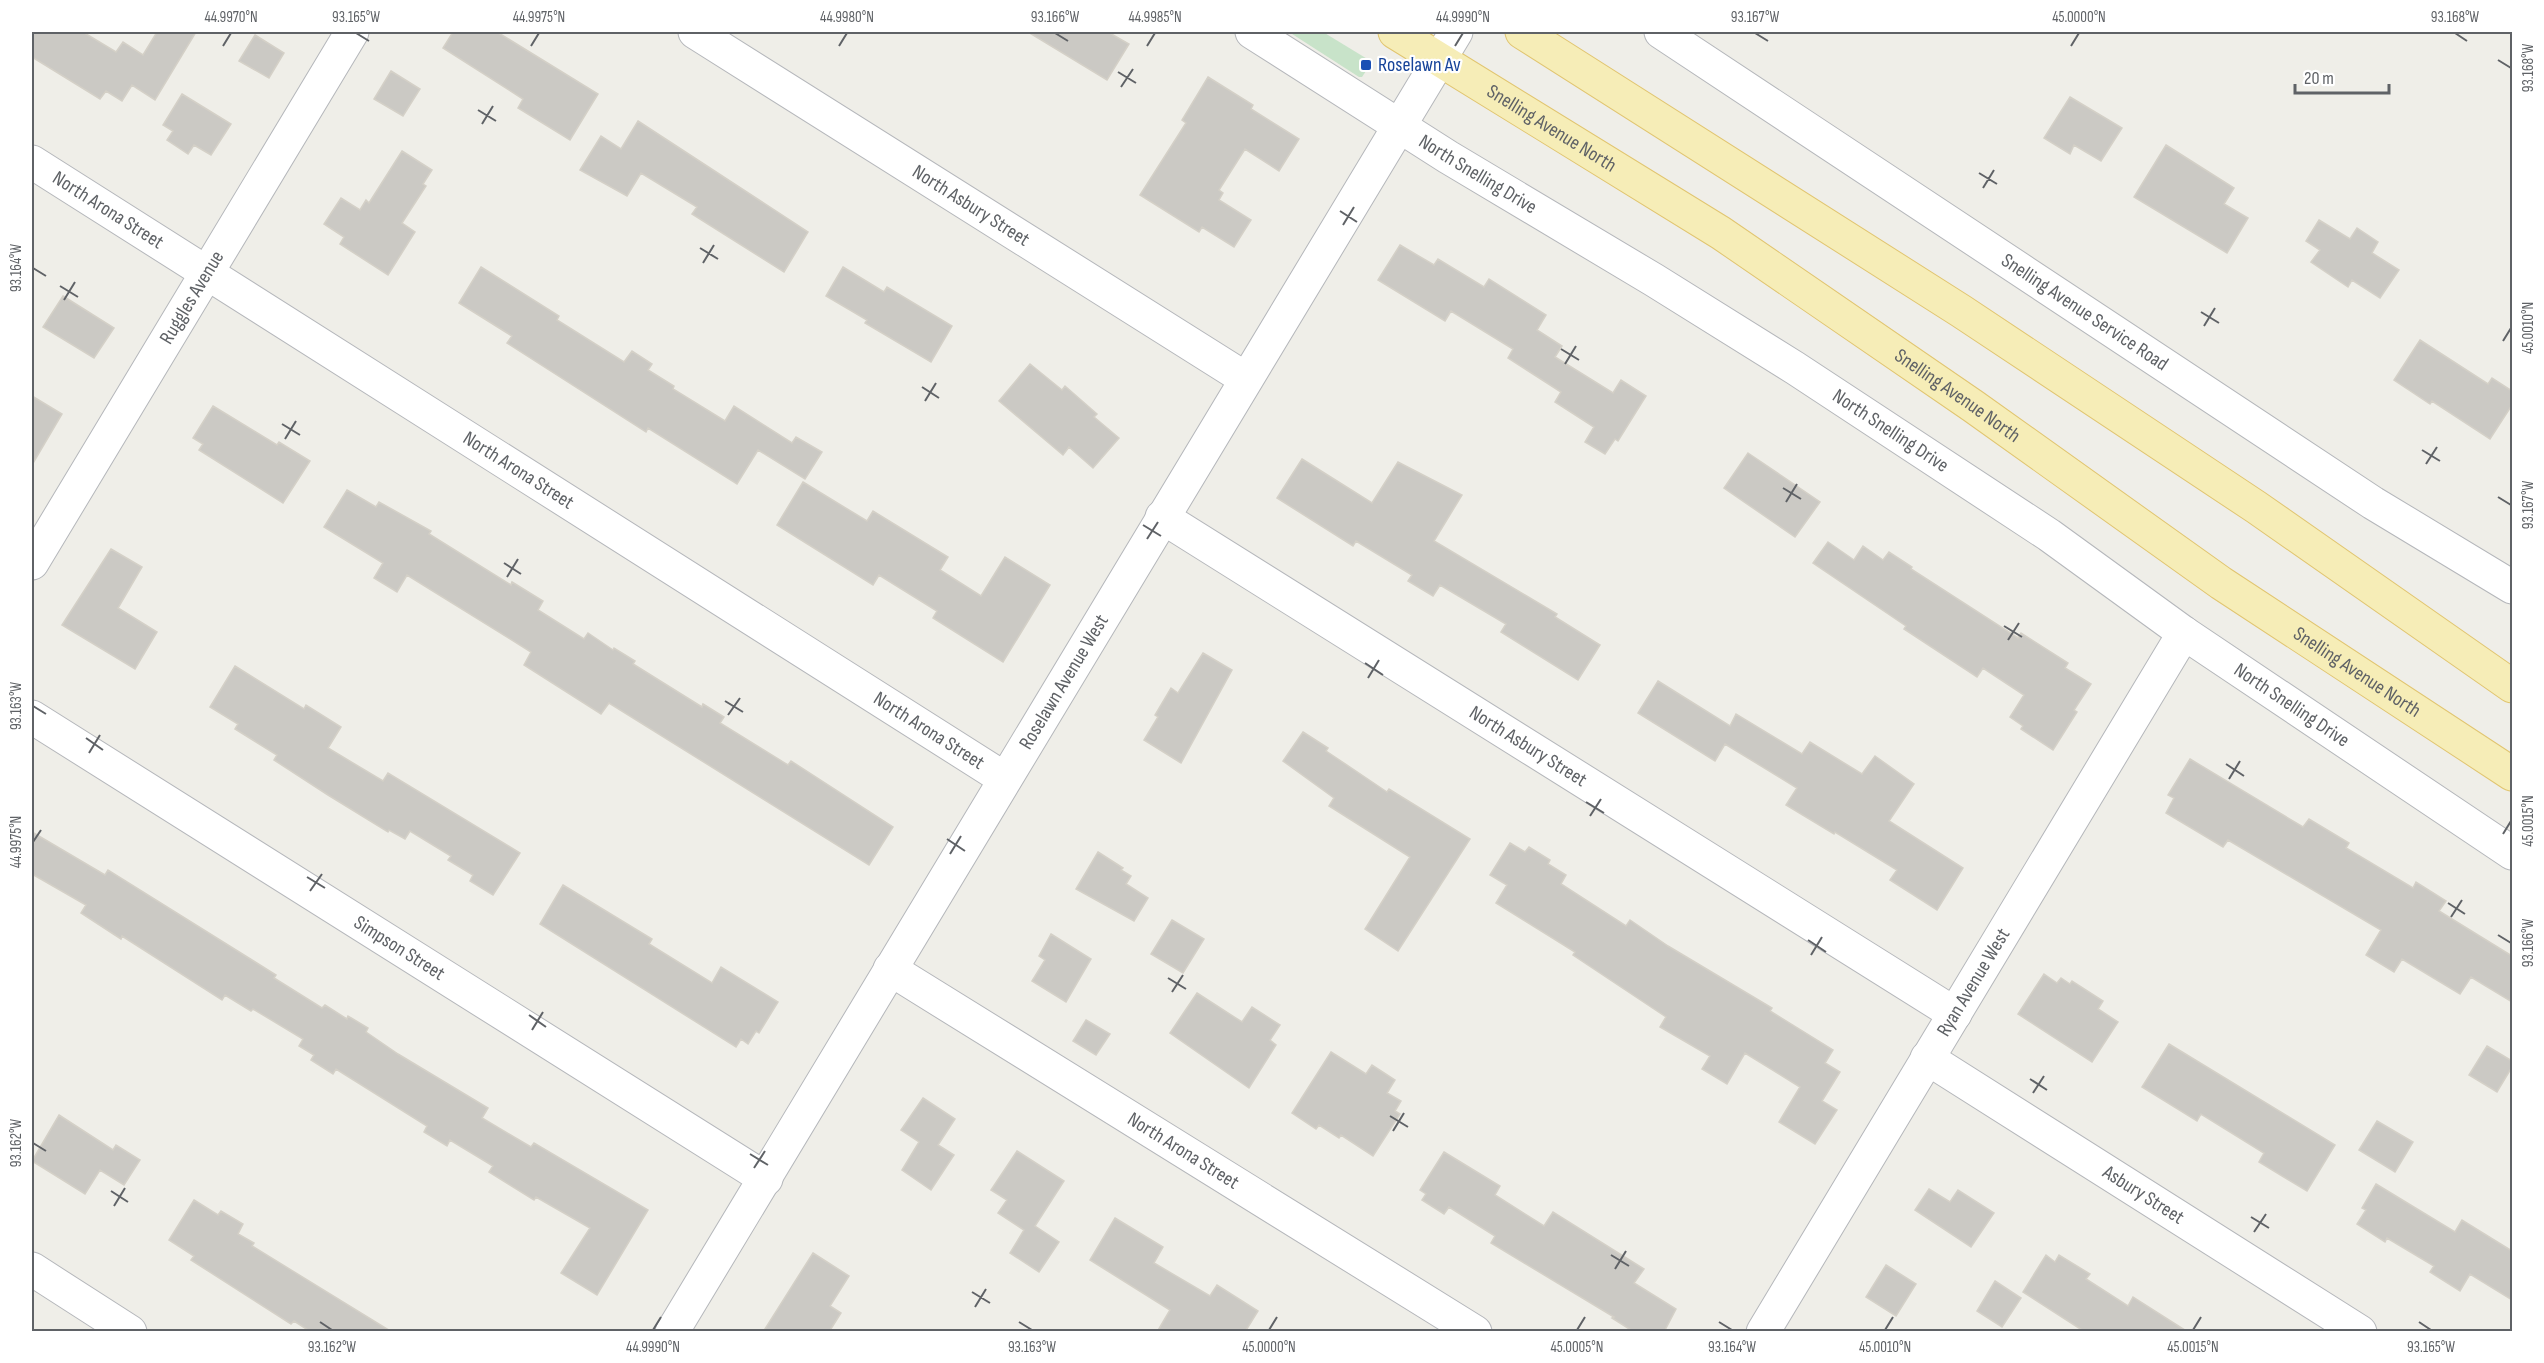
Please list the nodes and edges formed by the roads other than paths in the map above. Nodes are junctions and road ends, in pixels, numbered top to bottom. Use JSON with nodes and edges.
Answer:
{"nodes":[{"id":1,"x":352,"y":32,"type":"edge"},
{"id":2,"x":695,"y":32,"type":"edge"},
{"id":3,"x":1252,"y":32,"type":"edge"},
{"id":4,"x":1395,"y":32,"type":"edge"},
{"id":5,"x":1456,"y":32,"type":"edge"},
{"id":6,"x":1522,"y":32,"type":"edge"},
{"id":7,"x":1661,"y":32,"type":"edge"},
{"id":8,"x":1438,"y":60,"type":"junction"},
{"id":9,"x":1398,"y":125,"type":"junction"},
{"id":10,"x":32,"y":162,"type":"edge"},
{"id":11,"x":207,"y":272,"type":"junction"},
{"id":12,"x":1245,"y":379,"type":"junction"},
{"id":13,"x":1162,"y":517,"type":"junction"},
{"id":14,"x":32,"y":562,"type":"edge"},
{"id":15,"x":2512,"y":587,"type":"edge"},
{"id":16,"x":2184,"y":633,"type":"junction"},
{"id":17,"x":2512,"y":686,"type":"edge"},
{"id":18,"x":32,"y":717,"type":"edge"},
{"id":19,"x":2512,"y":774,"type":"edge"},
{"id":20,"x":1005,"y":779,"type":"junction"},
{"id":21,"x":2512,"y":853,"type":"edge"},
{"id":22,"x":890,"y":969,"type":"junction"},
{"id":23,"x":1955,"y":1014,"type":"junction"},
{"id":24,"x":1927,"y":1058,"type":"junction"},
{"id":25,"x":766,"y":1179,"type":"junction"},
{"id":26,"x":32,"y":1269,"type":"edge"},
{"id":27,"x":130,"y":1332,"type":"edge"},
{"id":28,"x":672,"y":1332,"type":"edge"},
{"id":29,"x":1475,"y":1332,"type":"edge"},
{"id":30,"x":1762,"y":1332,"type":"edge"},
{"id":31,"x":2360,"y":1332,"type":"edge"}],
"edges":[{"from":1,"to":11,"type":"street","name":"Ruggles Avenue"},
{"from":2,"to":12,"type":"street","name":"North Asbury Street"},
{"from":3,"to":9,"type":"street","name":"North Snelling Drive"},
{"from":4,"to":8,"type":"main road","name":"Snelling Avenue North"},
{"from":5,"to":8,"type":"street","name":"Roselawn Avenue West"},
{"from":6,"to":17,"type":"main road"},
{"from":7,"to":15,"type":"street","name":"Snelling Avenue Service Road"},
{"from":8,"to":9,"type":"street","name":"Roselawn Avenue West"},
{"from":8,"to":19,"type":"main road","name":"Snelling Avenue North"},
{"from":9,"to":12,"type":"street","name":"Roselawn Avenue West"},
{"from":9,"to":16,"type":"street","name":"North Snelling Drive"},
{"from":10,"to":11,"type":"street","name":"North Arona Street"},
{"from":11,"to":14,"type":"street","name":"Ruggles Avenue"},
{"from":11,"to":20,"type":"street","name":"North Arona Street"},
{"from":12,"to":13,"type":"street","name":"Roselawn Avenue West"},
{"from":13,"to":20,"type":"street","name":"Roselawn Avenue West"},
{"from":13,"to":23,"type":"street","name":"North Asbury Street"},
{"from":16,"to":21,"type":"street","name":"North Snelling Drive"},
{"from":16,"to":23,"type":"street","name":"Ryan Avenue West"},
{"from":18,"to":25,"type":"street","name":"Simpson Street"},
{"from":20,"to":22,"type":"street","name":"Roselawn Avenue West"},
{"from":22,"to":25,"type":"street","name":"Roselawn Avenue West"},
{"from":22,"to":29,"type":"street","name":"North Arona Street"},
{"from":23,"to":24,"type":"street","name":"Ryan Avenue West"},
{"from":24,"to":30,"type":"street","name":"Ryan Avenue West"},
{"from":24,"to":31,"type":"street","name":"Asbury Street"},
{"from":25,"to":28,"type":"street","name":"Roselawn Avenue West"},
{"from":26,"to":27,"type":"street"}]}
